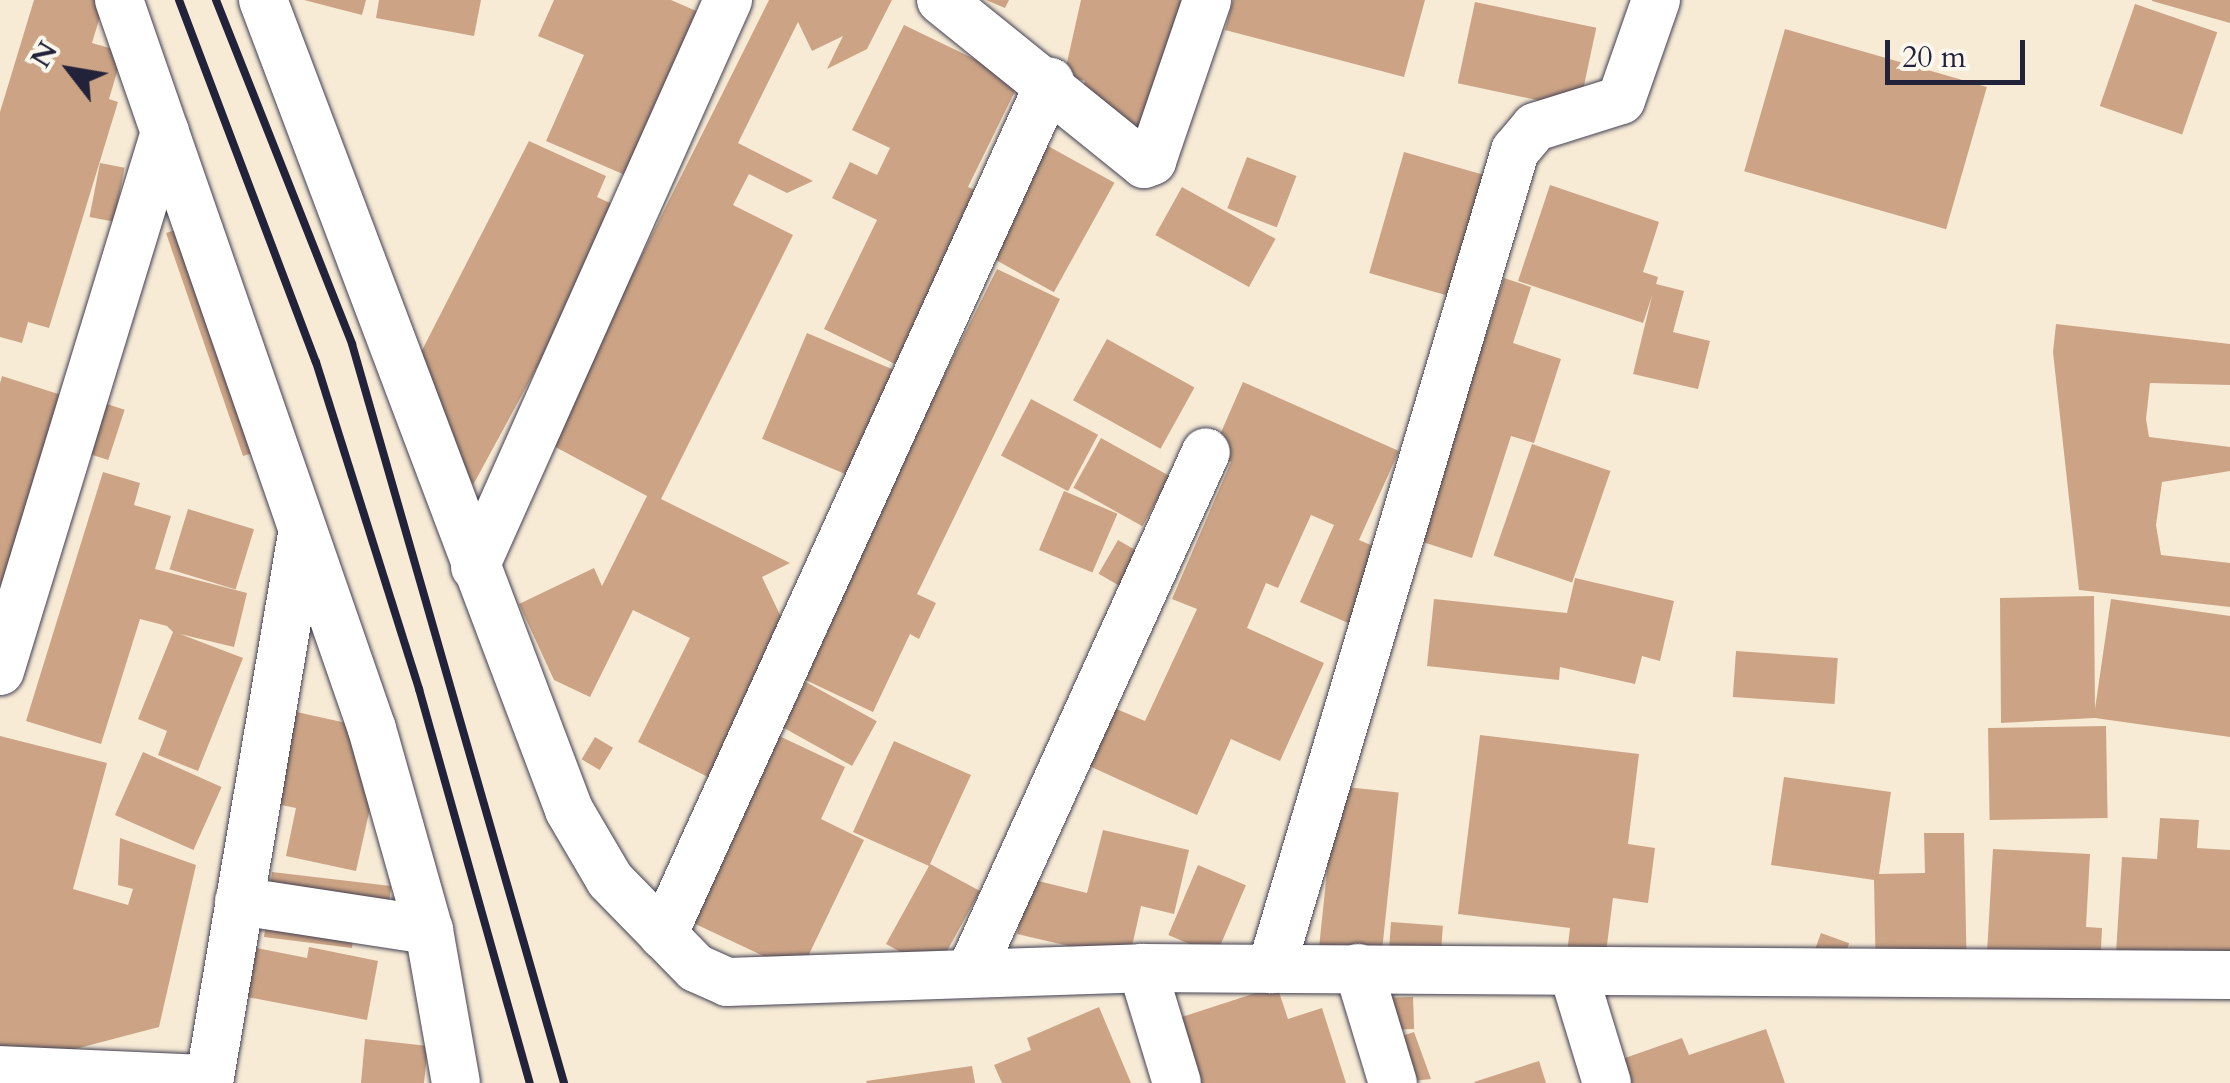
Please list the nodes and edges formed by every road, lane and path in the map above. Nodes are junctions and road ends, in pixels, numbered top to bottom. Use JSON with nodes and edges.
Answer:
{"nodes":[{"id":1,"x":119,"y":0,"type":"edge"},
{"id":2,"x":262,"y":0,"type":"edge"},
{"id":3,"x":728,"y":0,"type":"edge"},
{"id":4,"x":941,"y":0,"type":"edge"},
{"id":5,"x":1207,"y":0,"type":"edge"},
{"id":6,"x":1656,"y":0,"type":"edge"},
{"id":7,"x":1050,"y":82,"type":"junction"},
{"id":8,"x":165,"y":132,"type":"junction"},
{"id":9,"x":1206,"y":452,"type":"dead end"},
{"id":10,"x":303,"y":527,"type":"junction"},
{"id":11,"x":475,"y":567,"type":"junction"},
{"id":12,"x":0,"y":671,"type":"edge"},
{"id":13,"x":239,"y":901,"type":"junction"},
{"id":14,"x":429,"y":930,"type":"junction"},
{"id":15,"x":663,"y":935,"type":"junction"},
{"id":16,"x":1142,"y":968,"type":"junction"},
{"id":17,"x":1358,"y":968,"type":"junction"},
{"id":18,"x":972,"y":969,"type":"junction"},
{"id":19,"x":1271,"y":969,"type":"junction"},
{"id":20,"x":1573,"y":972,"type":"junction"},
{"id":21,"x":2230,"y":975,"type":"edge"},
{"id":22,"x":0,"y":1070,"type":"edge"},
{"id":23,"x":209,"y":1081,"type":"edge"},
{"id":24,"x":456,"y":1083,"type":"edge"},
{"id":25,"x":1178,"y":1083,"type":"edge"},
{"id":26,"x":1393,"y":1083,"type":"edge"},
{"id":27,"x":1607,"y":1083,"type":"edge"}],
"edges":[{"from":1,"to":8,"type":"street"},
{"from":2,"to":11,"type":"street"},
{"from":3,"to":11,"type":"street"},
{"from":4,"to":7,"type":"street"},
{"from":5,"to":7,"type":"street"},
{"from":6,"to":19,"type":"street"},
{"from":7,"to":15,"type":"street"},
{"from":8,"to":10,"type":"street"},
{"from":8,"to":12,"type":"street"},
{"from":9,"to":18,"type":"street"},
{"from":10,"to":13,"type":"street"},
{"from":10,"to":14,"type":"street"},
{"from":11,"to":15,"type":"street"},
{"from":13,"to":14,"type":"street"},
{"from":13,"to":23,"type":"street"},
{"from":14,"to":24,"type":"street"},
{"from":15,"to":18,"type":"street"},
{"from":16,"to":18,"type":"street"},
{"from":16,"to":19,"type":"street"},
{"from":16,"to":25,"type":"street"},
{"from":17,"to":19,"type":"street"},
{"from":17,"to":20,"type":"street"},
{"from":17,"to":26,"type":"street"},
{"from":20,"to":21,"type":"street"},
{"from":20,"to":27,"type":"street"},
{"from":22,"to":23,"type":"street"}]}
